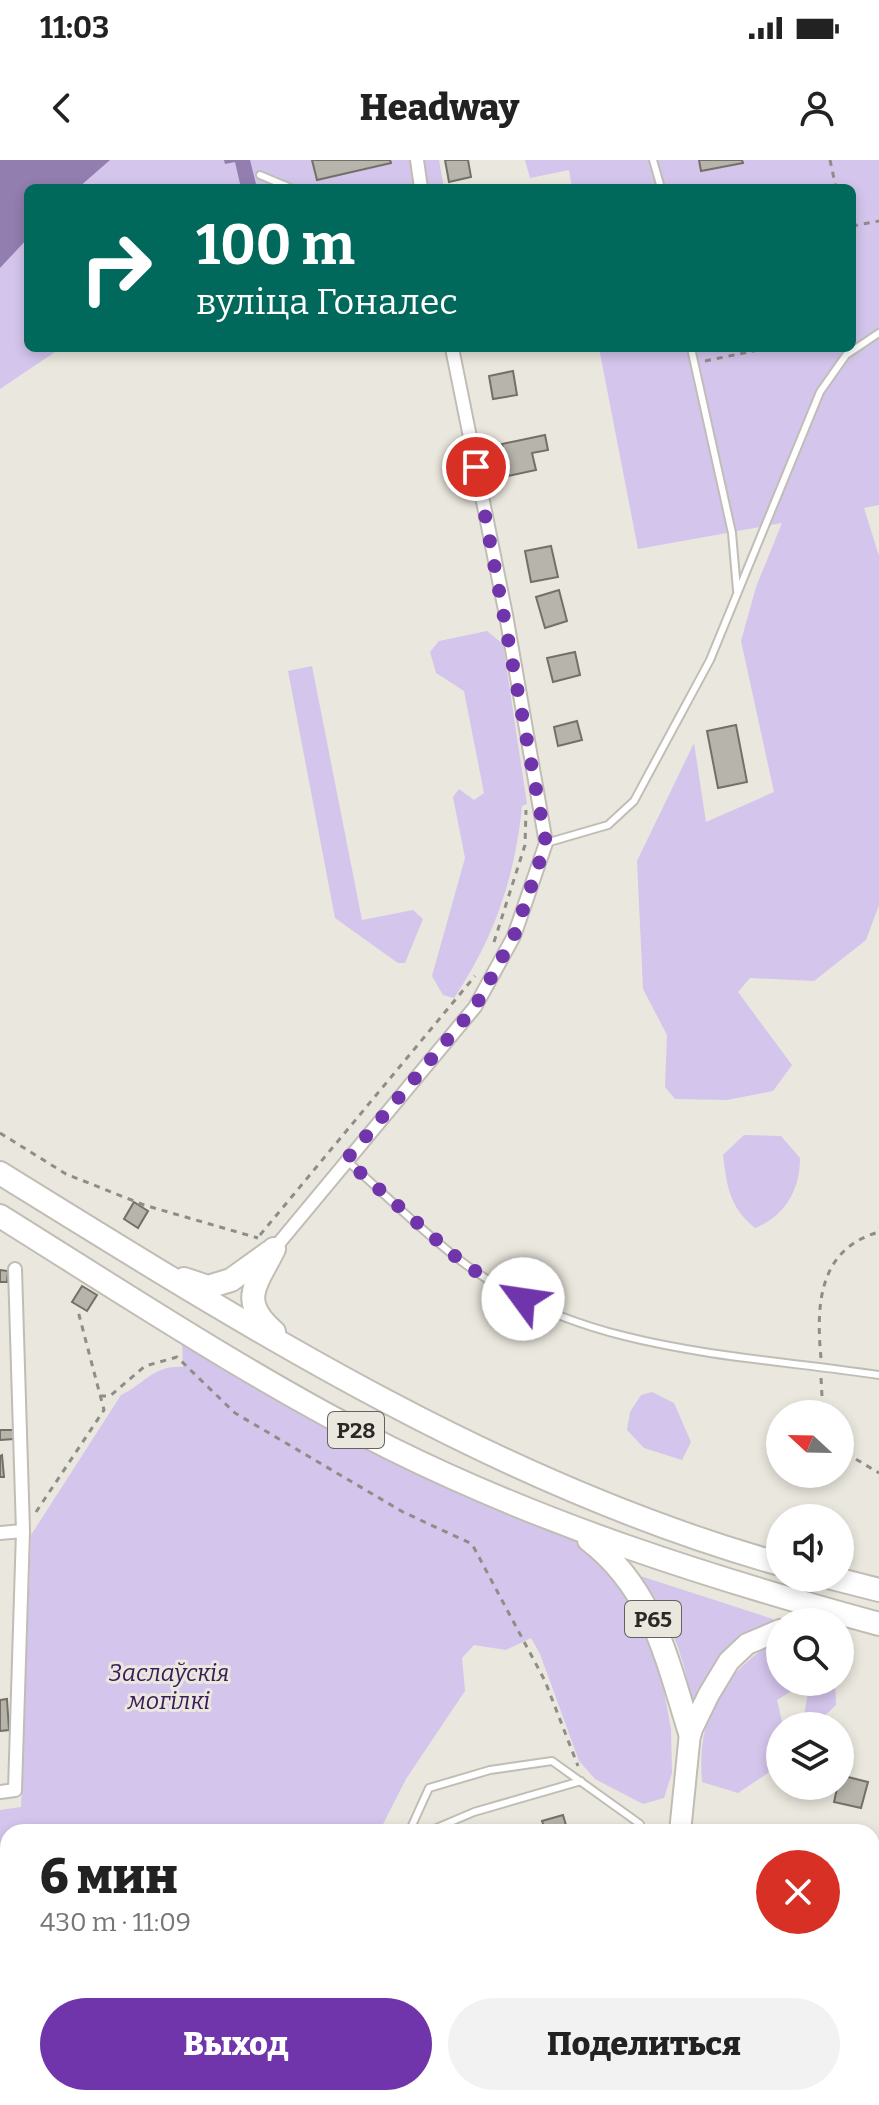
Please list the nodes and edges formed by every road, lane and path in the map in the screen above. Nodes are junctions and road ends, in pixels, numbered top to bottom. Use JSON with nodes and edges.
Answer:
{"nodes":[{"id":1,"x":417,"y":160,"type":"edge"},
{"id":2,"x":653,"y":160,"type":"edge"},
{"id":3,"x":830,"y":160,"type":"edge"},
{"id":4,"x":260,"y":175,"type":"dead end"},
{"id":5,"x":281,"y":184,"type":"edge"},
{"id":6,"x":417,"y":184,"type":"edge"},
{"id":7,"x":660,"y":184,"type":"edge"},
{"id":8,"x":835,"y":184,"type":"edge"},
{"id":9,"x":879,"y":221,"type":"edge"},
{"id":10,"x":856,"y":225,"type":"edge"},
{"id":11,"x":879,"y":333,"type":"edge"},
{"id":12,"x":856,"y":348,"type":"edge"},
{"id":13,"x":453,"y":352,"type":"edge"},
{"id":14,"x":692,"y":352,"type":"edge"},
{"id":15,"x":748,"y":352,"type":"edge"},
{"id":16,"x":850,"y":352,"type":"edge"},
{"id":17,"x":693,"y":363,"type":"junction"},
{"id":18,"x":737,"y":594,"type":"junction"},
{"id":19,"x":539,"y":807,"type":"junction"},
{"id":20,"x":546,"y":843,"type":"junction"},
{"id":21,"x":489,"y":951,"type":"dead end"},
{"id":22,"x":479,"y":971,"type":"dead end"},
{"id":23,"x":0,"y":1133,"type":"edge"},
{"id":24,"x":346,"y":1160,"type":"junction"},
{"id":25,"x":0,"y":1173,"type":"edge"},
{"id":26,"x":0,"y":1216,"type":"edge"},
{"id":27,"x":879,"y":1232,"type":"edge"},
{"id":28,"x":274,"y":1249,"type":"junction"},
{"id":29,"x":15,"y":1269,"type":"dead end"},
{"id":30,"x":160,"y":1272,"type":"junction"},
{"id":31,"x":78,"y":1311,"type":"dead end"},
{"id":32,"x":302,"y":1357,"type":"junction"},
{"id":33,"x":821,"y":1366,"type":"junction"},
{"id":34,"x":879,"y":1375,"type":"edge"},
{"id":35,"x":100,"y":1396,"type":"junction"},
{"id":36,"x":822,"y":1400,"type":"edge"},
{"id":37,"x":854,"y":1458,"type":"edge"},
{"id":38,"x":879,"y":1473,"type":"edge"},
{"id":39,"x":575,"y":1529,"type":"junction"},
{"id":40,"x":23,"y":1531,"type":"junction"},
{"id":41,"x":0,"y":1533,"type":"edge"},
{"id":42,"x":766,"y":1560,"type":"edge"},
{"id":43,"x":854,"y":1584,"type":"edge"},
{"id":44,"x":879,"y":1590,"type":"edge"},
{"id":45,"x":854,"y":1624,"type":"edge"},
{"id":46,"x":879,"y":1624,"type":"edge"},
{"id":47,"x":766,"y":1636,"type":"edge"},
{"id":48,"x":690,"y":1733,"type":"junction"},
{"id":49,"x":582,"y":1778,"type":"junction"},
{"id":50,"x":0,"y":1792,"type":"edge"},
{"id":51,"x":413,"y":1824,"type":"edge"},
{"id":52,"x":446,"y":1824,"type":"edge"},
{"id":53,"x":640,"y":1824,"type":"dead end"},
{"id":54,"x":681,"y":1824,"type":"edge"}],
"edges":[{"from":1,"to":6,"type":"street"},
{"from":2,"to":7,"type":"lane"},
{"from":3,"to":8,"type":"path"},
{"from":4,"to":5,"type":"lane"},
{"from":9,"to":10,"type":"path"},
{"from":11,"to":12,"type":"lane"},
{"from":13,"to":19,"type":"street"},
{"from":14,"to":17,"type":"lane"},
{"from":15,"to":17,"type":"path"},
{"from":16,"to":18,"type":"lane"},
{"from":17,"to":18,"type":"lane"},
{"from":18,"to":20,"type":"lane"},
{"from":19,"to":20,"type":"street"},
{"from":19,"to":21,"type":"path"},
{"from":20,"to":24,"type":"street"},
{"from":22,"to":23,"type":"path"},
{"from":24,"to":28,"type":"street"},
{"from":24,"to":33,"type":"lane"},
{"from":25,"to":30,"type":"highway","number":"Р28"},
{"from":26,"to":39,"type":"highway","number":"Р28"},
{"from":27,"to":33,"type":"path"},
{"from":28,"to":30,"type":"highway"},
{"from":28,"to":32,"type":"highway"},
{"from":29,"to":40,"type":"street"},
{"from":30,"to":32,"type":"highway","number":"Р28"},
{"from":31,"to":35,"type":"path"},
{"from":32,"to":42,"type":"highway","number":"Р28"},
{"from":33,"to":34,"type":"lane"},
{"from":33,"to":36,"type":"path"},
{"from":35,"to":40,"type":"path"},
{"from":35,"to":49,"type":"path"},
{"from":37,"to":38,"type":"path"},
{"from":39,"to":46,"type":"highway","number":"Р28"},
{"from":39,"to":48,"type":"highway","number":"Р65"},
{"from":40,"to":41,"type":"street"},
{"from":40,"to":50,"type":"street"},
{"from":43,"to":44,"type":"highway"},
{"from":45,"to":46,"type":"main road"},
{"from":47,"to":48,"type":"main road","number":"Р65"},
{"from":48,"to":54,"type":"main road","number":"Р65"},
{"from":49,"to":51,"type":"lane"},
{"from":49,"to":52,"type":"lane"},
{"from":49,"to":53,"type":"lane"}]}
